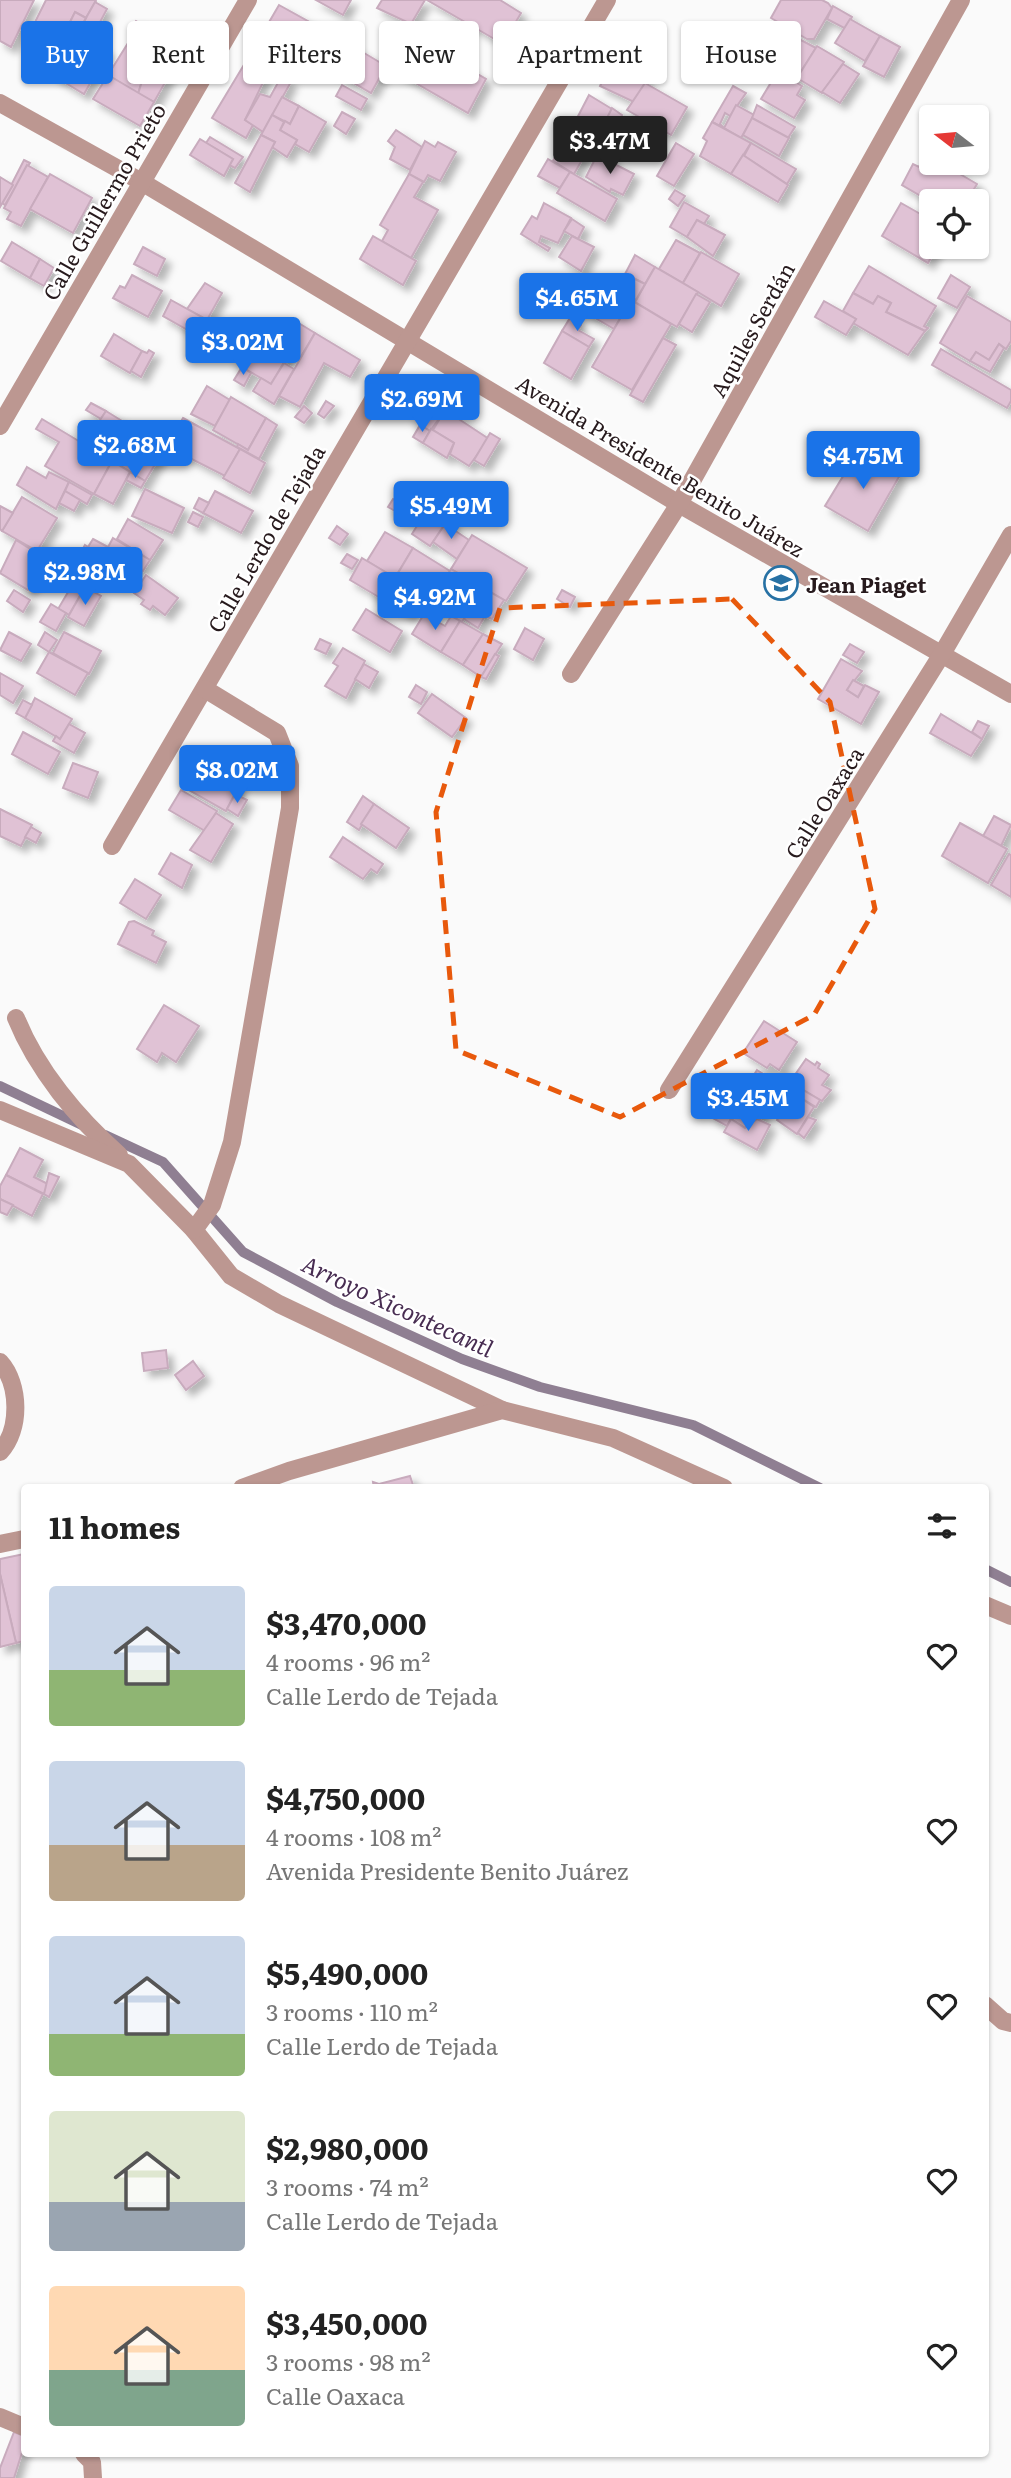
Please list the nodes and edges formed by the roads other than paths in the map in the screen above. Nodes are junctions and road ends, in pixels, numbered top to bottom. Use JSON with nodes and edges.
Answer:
{"nodes":[{"id":1,"x":248,"y":0,"type":"edge"},
{"id":2,"x":607,"y":0,"type":"edge"},
{"id":3,"x":961,"y":0,"type":"edge"},
{"id":4,"x":0,"y":103,"type":"edge"},
{"id":5,"x":140,"y":181,"type":"junction"},
{"id":6,"x":406,"y":340,"type":"junction"},
{"id":7,"x":0,"y":426,"type":"edge"},
{"id":8,"x":678,"y":504,"type":"junction"},
{"id":9,"x":1011,"y":535,"type":"edge"},
{"id":10,"x":942,"y":654,"type":"junction"},
{"id":11,"x":570,"y":674,"type":"dead end"},
{"id":12,"x":205,"y":688,"type":"junction"},
{"id":13,"x":1011,"y":694,"type":"edge"},
{"id":14,"x":112,"y":846,"type":"dead end"},
{"id":15,"x":16,"y":1018,"type":"dead end"},
{"id":16,"x":669,"y":1090,"type":"dead end"},
{"id":17,"x":0,"y":1110,"type":"edge"},
{"id":18,"x":129,"y":1164,"type":"junction"},
{"id":19,"x":194,"y":1230,"type":"junction"},
{"id":20,"x":0,"y":1362,"type":"edge"},
{"id":21,"x":502,"y":1410,"type":"junction"},
{"id":22,"x":0,"y":1452,"type":"edge"},
{"id":23,"x":253,"y":1484,"type":"edge"},
{"id":24,"x":715,"y":1484,"type":"edge"},
{"id":25,"x":21,"y":1540,"type":"edge"},
{"id":26,"x":0,"y":1544,"type":"edge"},
{"id":27,"x":989,"y":1607,"type":"edge"},
{"id":28,"x":1011,"y":1616,"type":"edge"},
{"id":29,"x":989,"y":2009,"type":"edge"},
{"id":30,"x":1011,"y":2023,"type":"edge"},
{"id":31,"x":0,"y":2417,"type":"edge"},
{"id":32,"x":21,"y":2426,"type":"edge"}],
"edges":[{"from":1,"to":5,"type":"street","name":"Calle Guillermo Prieto"},
{"from":2,"to":6,"type":"street","name":"Calle Lerdo de Tejada"},
{"from":3,"to":8,"type":"street","name":"Aquiles Serdán"},
{"from":4,"to":5,"type":"street","name":"Avenida Presidente Benito Juárez"},
{"from":5,"to":6,"type":"street","name":"Avenida Presidente Benito Juárez"},
{"from":5,"to":7,"type":"street","name":"Calle Guillermo Prieto"},
{"from":6,"to":8,"type":"street","name":"Avenida Presidente Benito Juárez"},
{"from":6,"to":12,"type":"street","name":"Calle Lerdo de Tejada"},
{"from":8,"to":10,"type":"street","name":"Avenida Presidente Benito Juárez"},
{"from":8,"to":11,"type":"street","name":"Aquiles Serdán"},
{"from":9,"to":10,"type":"street","name":"Calle Oaxaca"},
{"from":10,"to":13,"type":"street","name":"Avenida Presidente Benito Juárez"},
{"from":10,"to":16,"type":"street","name":"Calle Oaxaca"},
{"from":12,"to":14,"type":"street","name":"Calle Lerdo de Tejada"},
{"from":12,"to":19,"type":"street"},
{"from":15,"to":18,"type":"street"},
{"from":17,"to":18,"type":"street"},
{"from":18,"to":19,"type":"street"},
{"from":19,"to":21,"type":"street"},
{"from":20,"to":22,"type":"street"},
{"from":21,"to":23,"type":"street"},
{"from":21,"to":24,"type":"street"},
{"from":25,"to":26,"type":"street"},
{"from":27,"to":28,"type":"street"},
{"from":29,"to":30,"type":"street"},
{"from":31,"to":32,"type":"street"}]}
